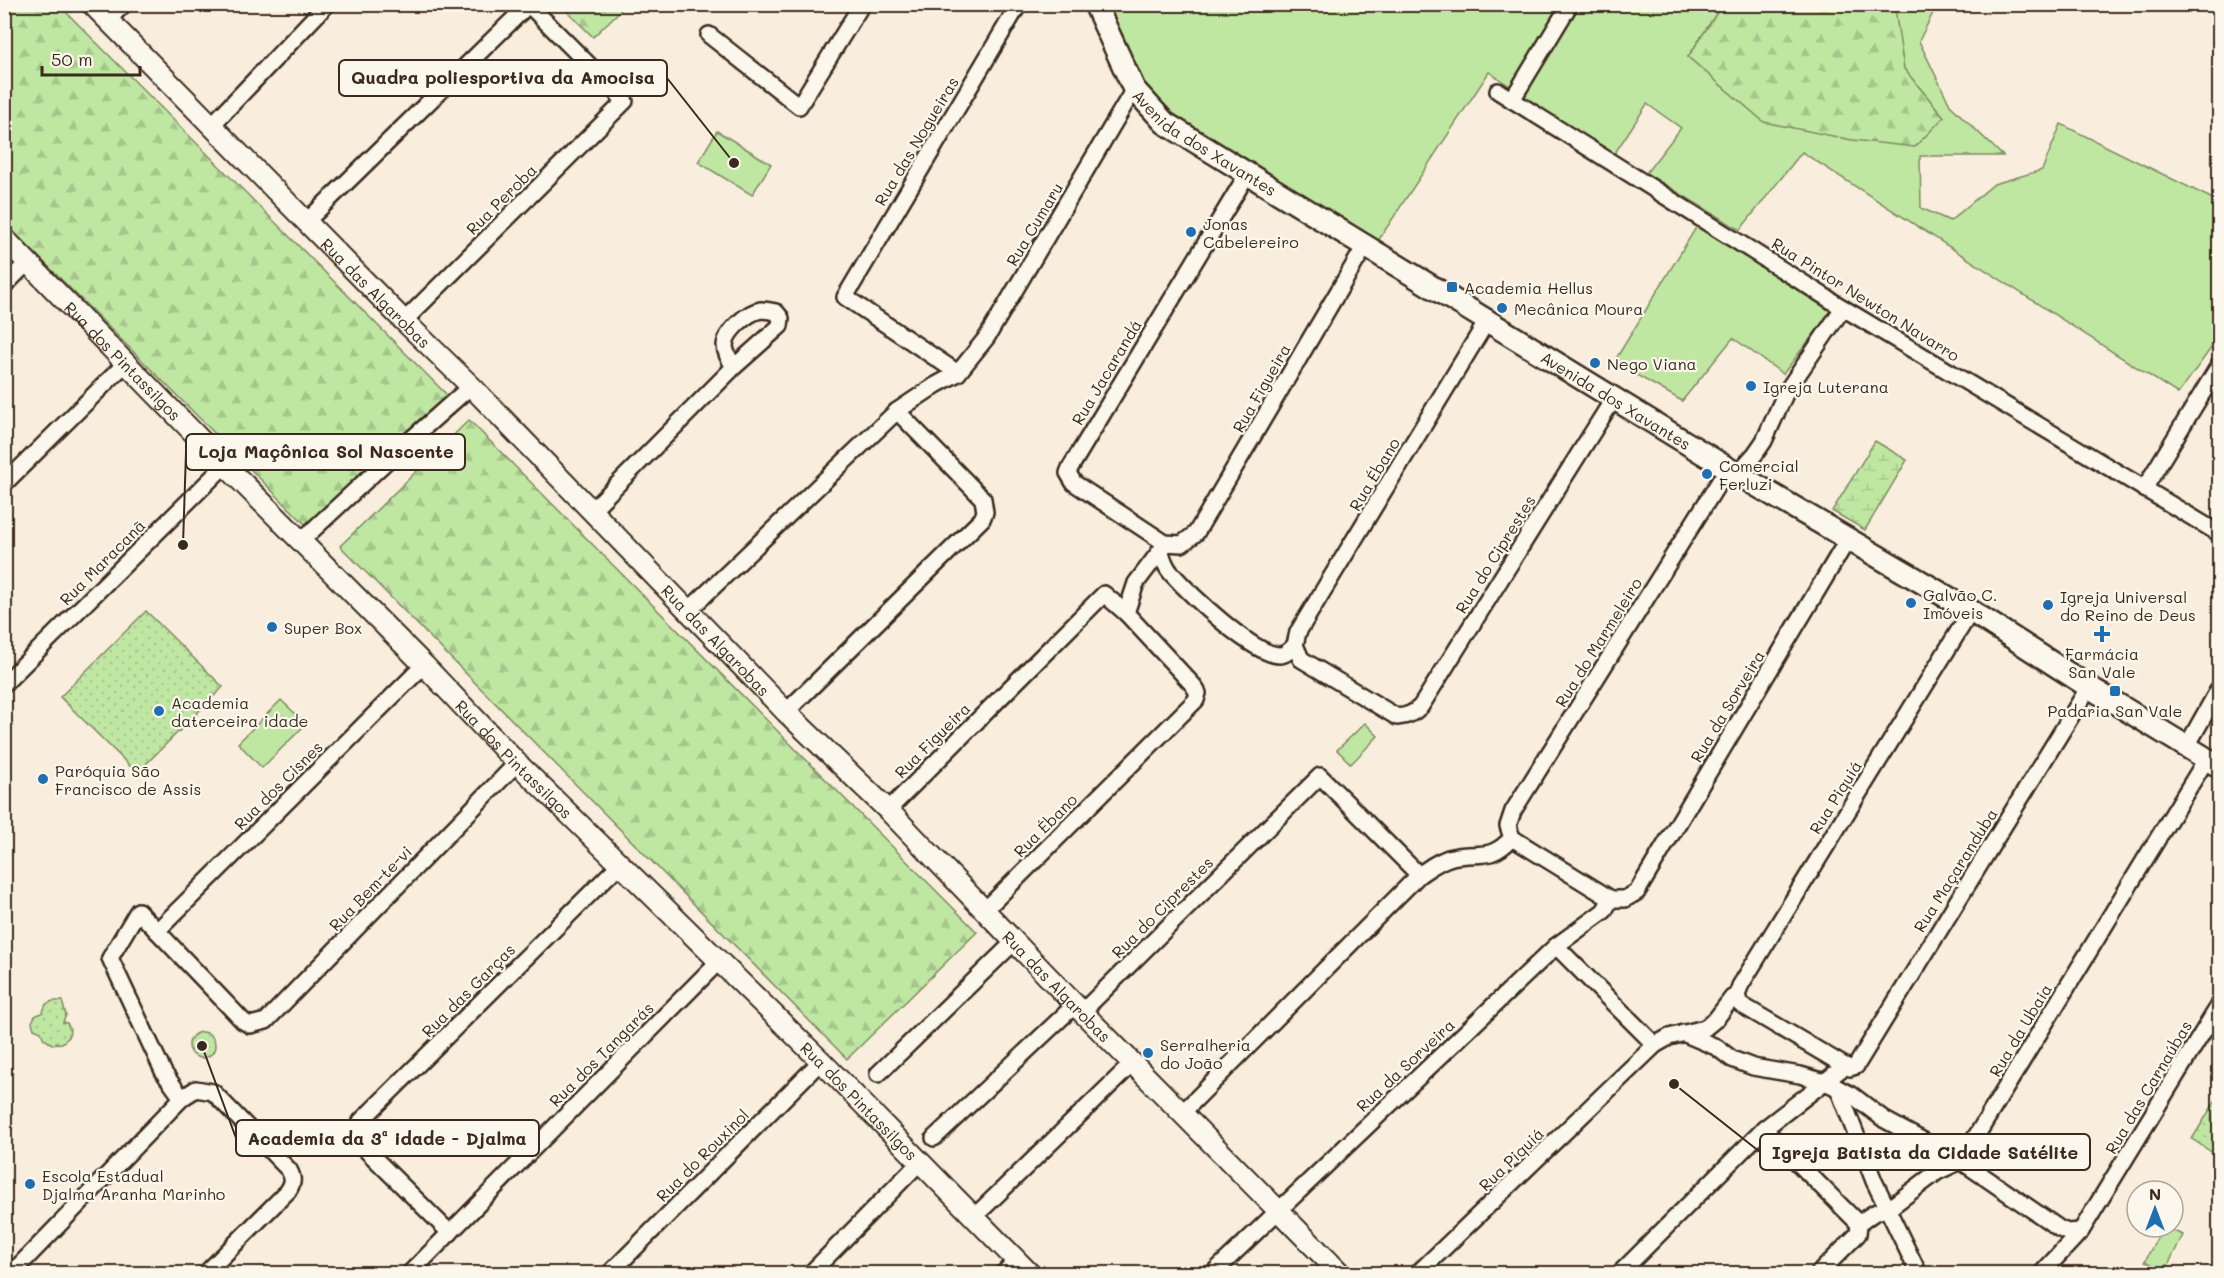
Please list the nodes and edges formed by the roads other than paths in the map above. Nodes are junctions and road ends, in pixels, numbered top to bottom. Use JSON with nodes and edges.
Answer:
{"nodes":[{"id":1,"x":92,"y":4,"type":"edge"},
{"id":2,"x":124,"y":4,"type":"edge"},
{"id":3,"x":327,"y":4,"type":"edge"},
{"id":4,"x":862,"y":4,"type":"edge"},
{"id":5,"x":1019,"y":4,"type":"edge"},
{"id":6,"x":1095,"y":4,"type":"edge"},
{"id":7,"x":1570,"y":4,"type":"edge"},
{"id":8,"x":528,"y":5,"type":"edge"},
{"id":9,"x":108,"y":20,"type":"junction"},
{"id":10,"x":708,"y":35,"type":"dead end"},
{"id":11,"x":1134,"y":89,"type":"junction"},
{"id":12,"x":1498,"y":91,"type":"dead end"},
{"id":13,"x":1512,"y":100,"type":"junction"},
{"id":14,"x":211,"y":126,"type":"junction"},
{"id":15,"x":1248,"y":173,"type":"junction"},
{"id":16,"x":306,"y":222,"type":"junction"},
{"id":17,"x":4,"y":238,"type":"edge"},
{"id":18,"x":1365,"y":246,"type":"junction"},
{"id":19,"x":29,"y":261,"type":"junction"},
{"id":20,"x":4,"y":286,"type":"edge"},
{"id":21,"x":1843,"y":308,"type":"junction"},
{"id":22,"x":404,"y":321,"type":"junction"},
{"id":23,"x":1487,"y":321,"type":"junction"},
{"id":24,"x":126,"y":363,"type":"junction"},
{"id":25,"x":2220,"y":364,"type":"edge"},
{"id":26,"x":734,"y":367,"type":"junction"},
{"id":27,"x":958,"y":373,"type":"junction"},
{"id":28,"x":471,"y":386,"type":"junction"},
{"id":29,"x":1614,"y":398,"type":"junction"},
{"id":30,"x":897,"y":411,"type":"junction"},
{"id":31,"x":225,"y":465,"type":"junction"},
{"id":32,"x":1733,"y":471,"type":"junction"},
{"id":33,"x":4,"y":484,"type":"edge"},
{"id":34,"x":2144,"y":489,"type":"junction"},
{"id":35,"x":591,"y":510,"type":"junction"},
{"id":36,"x":2220,"y":534,"type":"edge"},
{"id":37,"x":302,"y":540,"type":"junction"},
{"id":38,"x":1848,"y":540,"type":"junction"},
{"id":39,"x":1163,"y":548,"type":"junction"},
{"id":40,"x":688,"y":611,"type":"junction"},
{"id":41,"x":1971,"y":611,"type":"junction"},
{"id":42,"x":1126,"y":613,"type":"junction"},
{"id":43,"x":1295,"y":645,"type":"junction"},
{"id":44,"x":424,"y":665,"type":"junction"},
{"id":45,"x":4,"y":684,"type":"edge"},
{"id":46,"x":2089,"y":687,"type":"junction"},
{"id":47,"x":2220,"y":687,"type":"edge"},
{"id":48,"x":786,"y":712,"type":"junction"},
{"id":49,"x":2187,"y":746,"type":"junction"},
{"id":50,"x":2213,"y":762,"type":"edge"},
{"id":51,"x":517,"y":763,"type":"junction"},
{"id":52,"x":888,"y":810,"type":"junction"},
{"id":53,"x":1512,"y":838,"type":"junction"},
{"id":54,"x":619,"y":865,"type":"junction"},
{"id":55,"x":1419,"y":875,"type":"junction"},
{"id":56,"x":1611,"y":899,"type":"junction"},
{"id":57,"x":984,"y":911,"type":"junction"},
{"id":58,"x":157,"y":931,"type":"junction"},
{"id":59,"x":1014,"y":942,"type":"junction"},
{"id":60,"x":1556,"y":946,"type":"junction"},
{"id":61,"x":718,"y":962,"type":"junction"},
{"id":62,"x":1739,"y":1000,"type":"junction"},
{"id":63,"x":2220,"y":1005,"type":"edge"},
{"id":64,"x":1078,"y":1009,"type":"junction"},
{"id":65,"x":1683,"y":1033,"type":"junction"},
{"id":66,"x":1655,"y":1045,"type":"junction"},
{"id":67,"x":821,"y":1061,"type":"junction"},
{"id":68,"x":1133,"y":1064,"type":"junction"},
{"id":69,"x":1847,"y":1067,"type":"junction"},
{"id":70,"x":878,"y":1074,"type":"dead end"},
{"id":71,"x":1832,"y":1085,"type":"junction"},
{"id":72,"x":182,"y":1098,"type":"junction"},
{"id":73,"x":1183,"y":1112,"type":"junction"},
{"id":74,"x":1764,"y":1129,"type":"junction"},
{"id":75,"x":934,"y":1138,"type":"dead end"},
{"id":76,"x":1961,"y":1161,"type":"junction"},
{"id":77,"x":920,"y":1162,"type":"junction"},
{"id":78,"x":1888,"y":1209,"type":"junction"},
{"id":79,"x":1278,"y":1210,"type":"junction"},
{"id":80,"x":974,"y":1217,"type":"junction"},
{"id":81,"x":1859,"y":1224,"type":"junction"},
{"id":82,"x":2081,"y":1231,"type":"junction"},
{"id":83,"x":450,"y":1233,"type":"junction"},
{"id":84,"x":1017,"y":1269,"type":"edge"},
{"id":85,"x":11,"y":1274,"type":"edge"},
{"id":86,"x":205,"y":1274,"type":"edge"},
{"id":87,"x":409,"y":1274,"type":"edge"},
{"id":88,"x":609,"y":1274,"type":"edge"},
{"id":89,"x":810,"y":1274,"type":"edge"},
{"id":90,"x":1212,"y":1274,"type":"edge"},
{"id":91,"x":1341,"y":1274,"type":"edge"},
{"id":92,"x":1417,"y":1274,"type":"edge"},
{"id":93,"x":1619,"y":1274,"type":"edge"},
{"id":94,"x":1818,"y":1274,"type":"edge"},
{"id":95,"x":1919,"y":1274,"type":"edge"},
{"id":96,"x":2041,"y":1274,"type":"edge"}],
"edges":[{"from":1,"to":9,"type":"street","name":"Rua das Algarobas"},
{"from":2,"to":9,"type":"street"},
{"from":3,"to":14,"type":"street"},
{"from":4,"to":10,"type":"street"},
{"from":5,"to":27,"type":"street","name":"Rua das Nogueiras"},
{"from":6,"to":11,"type":"main road","name":"Avenida dos Xavantes"},
{"from":7,"to":13,"type":"street"},
{"from":8,"to":16,"type":"street"},
{"from":8,"to":22,"type":"street","name":"Rua Peroba"},
{"from":9,"to":14,"type":"street","name":"Rua das Algarobas"},
{"from":11,"to":15,"type":"main road","name":"Avenida dos Xavantes"},
{"from":11,"to":27,"type":"street","name":"Rua Cumaru"},
{"from":12,"to":13,"type":"street","name":"Rua Pintor Newton Navarro"},
{"from":13,"to":21,"type":"street","name":"Rua Pintor Newton Navarro"},
{"from":14,"to":16,"type":"street","name":"Rua das Algarobas"},
{"from":15,"to":18,"type":"main road","name":"Avenida dos Xavantes"},
{"from":15,"to":39,"type":"street","name":"Rua Jacarandá"},
{"from":16,"to":22,"type":"street","name":"Rua das Algarobas"},
{"from":17,"to":19,"type":"street","name":"Rua dos Pintassilgos"},
{"from":18,"to":23,"type":"main road","name":"Avenida dos Xavantes"},
{"from":18,"to":39,"type":"street","name":"Rua Figueira"},
{"from":19,"to":20,"type":"street"},
{"from":19,"to":24,"type":"street","name":"Rua dos Pintassilgos"},
{"from":21,"to":32,"type":"street","name":"Rua do Marmeleiro"},
{"from":21,"to":34,"type":"street","name":"Rua Pintor Newton Navarro"},
{"from":22,"to":28,"type":"street","name":"Rua das Algarobas"},
{"from":23,"to":29,"type":"main road","name":"Avenida dos Xavantes"},
{"from":23,"to":43,"type":"street","name":"Rua Ébano"},
{"from":24,"to":31,"type":"street","name":"Rua dos Pintassilgos"},
{"from":24,"to":33,"type":"street"},
{"from":25,"to":34,"type":"street"},
{"from":26,"to":26,"type":"street"},
{"from":26,"to":35,"type":"street"},
{"from":27,"to":30,"type":"street"},
{"from":28,"to":35,"type":"street","name":"Rua das Algarobas"},
{"from":28,"to":37,"type":"street"},
{"from":29,"to":32,"type":"main road","name":"Avenida dos Xavantes"},
{"from":29,"to":43,"type":"street","name":"Rua do Ciprestes"},
{"from":30,"to":40,"type":"street"},
{"from":30,"to":48,"type":"street"},
{"from":31,"to":37,"type":"street","name":"Rua dos Pintassilgos"},
{"from":31,"to":45,"type":"street","name":"Rua Maracanã"},
{"from":32,"to":38,"type":"main road","name":"Avenida dos Xavantes"},
{"from":32,"to":53,"type":"street","name":"Rua do Marmeleiro"},
{"from":34,"to":36,"type":"street","name":"Rua Pintor Newton Navarro"},
{"from":35,"to":40,"type":"street","name":"Rua das Algarobas"},
{"from":37,"to":44,"type":"street","name":"Rua dos Pintassilgos"},
{"from":38,"to":41,"type":"main road","name":"Avenida dos Xavantes"},
{"from":38,"to":56,"type":"street","name":"Rua da Sorveira"},
{"from":39,"to":42,"type":"street"},
{"from":39,"to":43,"type":"street"},
{"from":40,"to":48,"type":"street","name":"Rua das Algarobas"},
{"from":41,"to":46,"type":"main road","name":"Avenida dos Xavantes"},
{"from":41,"to":62,"type":"street","name":"Rua Piquiá"},
{"from":42,"to":52,"type":"street","name":"Rua Figueira"},
{"from":42,"to":57,"type":"street","name":"Rua Ébano"},
{"from":44,"to":51,"type":"street","name":"Rua dos Pintassilgos"},
{"from":44,"to":58,"type":"street","name":"Rua dos Cisnes"},
{"from":46,"to":49,"type":"main road","name":"Avenida dos Xavantes"},
{"from":46,"to":69,"type":"street","name":"Rua Maçaranduba"},
{"from":47,"to":49,"type":"street"},
{"from":48,"to":52,"type":"street","name":"Rua das Algarobas"},
{"from":49,"to":50,"type":"main road","name":"Avenida dos Xavantes"},
{"from":50,"to":76,"type":"street","name":"Rua da Ubaia"},
{"from":51,"to":54,"type":"street","name":"Rua dos Pintassilgos"},
{"from":51,"to":58,"type":"street","name":"Rua Bem-te-vi"},
{"from":52,"to":57,"type":"street","name":"Rua das Algarobas"},
{"from":53,"to":55,"type":"street"},
{"from":53,"to":56,"type":"street"},
{"from":54,"to":61,"type":"street","name":"Rua dos Pintassilgos"},
{"from":54,"to":83,"type":"street","name":"Rua das Garças"},
{"from":55,"to":64,"type":"street","name":"Rua do Ciprestes"},
{"from":55,"to":73,"type":"street"},
{"from":56,"to":60,"type":"street","name":"Rua da Sorveira"},
{"from":57,"to":59,"type":"street","name":"Rua das Algarobas"},
{"from":58,"to":72,"type":"street"},
{"from":59,"to":64,"type":"street","name":"Rua das Algarobas"},
{"from":59,"to":70,"type":"street"},
{"from":60,"to":66,"type":"street"},
{"from":60,"to":79,"type":"street","name":"Rua da Sorveira"},
{"from":61,"to":67,"type":"street","name":"Rua dos Pintassilgos"},
{"from":61,"to":83,"type":"street","name":"Rua dos Tangarás"},
{"from":62,"to":65,"type":"street","name":"Rua Piquiá"},
{"from":62,"to":69,"type":"street"},
{"from":63,"to":82,"type":"street","name":"Rua das Carnaúbas"},
{"from":64,"to":68,"type":"street","name":"Rua das Algarobas"},
{"from":64,"to":75,"type":"street","name":"Rua do Ciprestes"},
{"from":65,"to":66,"type":"street","name":"Rua Piquiá"},
{"from":65,"to":71,"type":"street"},
{"from":66,"to":92,"type":"street","name":"Rua Piquiá"},
{"from":67,"to":77,"type":"street","name":"Rua dos Pintassilgos"},
{"from":67,"to":88,"type":"street","name":"Rua do Rouxinol"},
{"from":68,"to":73,"type":"street","name":"Rua das Algarobas"},
{"from":68,"to":80,"type":"street"},
{"from":69,"to":71,"type":"street","name":"Rua Maçaranduba"},
{"from":71,"to":74,"type":"street","name":"Rua Maçaranduba"},
{"from":71,"to":76,"type":"street"},
{"from":71,"to":78,"type":"street"},
{"from":72,"to":85,"type":"street"},
{"from":72,"to":86,"type":"street"},
{"from":73,"to":79,"type":"street","name":"Rua das Algarobas"},
{"from":74,"to":81,"type":"street"},
{"from":74,"to":93,"type":"street"},
{"from":76,"to":78,"type":"street"},
{"from":76,"to":82,"type":"street"},
{"from":77,"to":80,"type":"street","name":"Rua dos Pintassilgos"},
{"from":77,"to":89,"type":"street"},
{"from":78,"to":81,"type":"street"},
{"from":78,"to":95,"type":"street"},
{"from":79,"to":90,"type":"street","name":"Rua da Sorveira"},
{"from":79,"to":91,"type":"street","name":"Rua das Algarobas"},
{"from":80,"to":84,"type":"street","name":"Rua dos Pintassilgos"},
{"from":81,"to":94,"type":"street"},
{"from":82,"to":96,"type":"street","name":"Rua das Carnaúbas"},
{"from":83,"to":87,"type":"street","name":"Rua dos Tangarás"}]}
